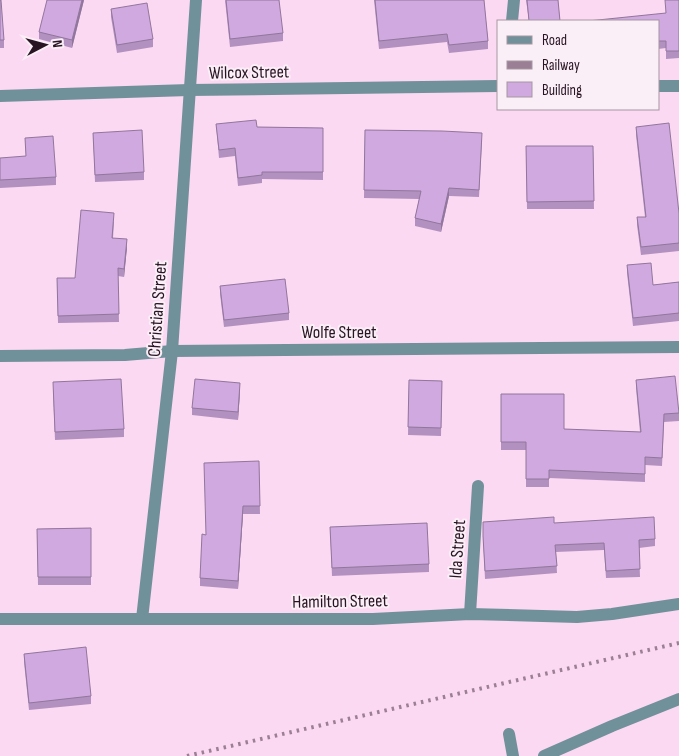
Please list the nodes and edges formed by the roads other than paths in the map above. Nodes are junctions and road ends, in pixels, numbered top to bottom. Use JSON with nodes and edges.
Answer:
{"nodes":[{"id":1,"x":196,"y":0,"type":"edge"},
{"id":2,"x":514,"y":0,"type":"edge"},
{"id":3,"x":512,"y":20,"type":"edge"},
{"id":4,"x":497,"y":86,"type":"edge"},
{"id":5,"x":659,"y":86,"type":"edge"},
{"id":6,"x":679,"y":86,"type":"edge"},
{"id":7,"x":189,"y":90,"type":"junction"},
{"id":8,"x":0,"y":96,"type":"edge"},
{"id":9,"x":679,"y":347,"type":"edge"},
{"id":10,"x":172,"y":351,"type":"junction"},
{"id":11,"x":0,"y":356,"type":"edge"},
{"id":12,"x":478,"y":486,"type":"dead end"},
{"id":13,"x":679,"y":604,"type":"edge"},
{"id":14,"x":470,"y":614,"type":"junction"},
{"id":15,"x":0,"y":620,"type":"edge"},
{"id":16,"x":142,"y":620,"type":"junction"},
{"id":17,"x":679,"y":699,"type":"edge"},
{"id":18,"x":509,"y":734,"type":"dead end"},
{"id":19,"x":513,"y":756,"type":"edge"},
{"id":20,"x":544,"y":756,"type":"edge"}],
"edges":[{"from":1,"to":7,"type":"street","name":"Christian Street"},
{"from":2,"to":3,"type":"street"},
{"from":4,"to":7,"type":"street","name":"Wilcox Street"},
{"from":5,"to":6,"type":"street"},
{"from":7,"to":8,"type":"street","name":"Wilcox Street"},
{"from":7,"to":10,"type":"street","name":"Christian Street"},
{"from":9,"to":10,"type":"street","name":"Wolfe Street"},
{"from":10,"to":11,"type":"street","name":"Wolfe Street"},
{"from":10,"to":16,"type":"street","name":"Christian Street"},
{"from":12,"to":14,"type":"street","name":"Ida Street"},
{"from":13,"to":14,"type":"street","name":"Hamilton Street"},
{"from":14,"to":16,"type":"street","name":"Hamilton Street"},
{"from":15,"to":16,"type":"street","name":"Hamilton Street"},
{"from":17,"to":20,"type":"street"},
{"from":18,"to":19,"type":"street"}]}
